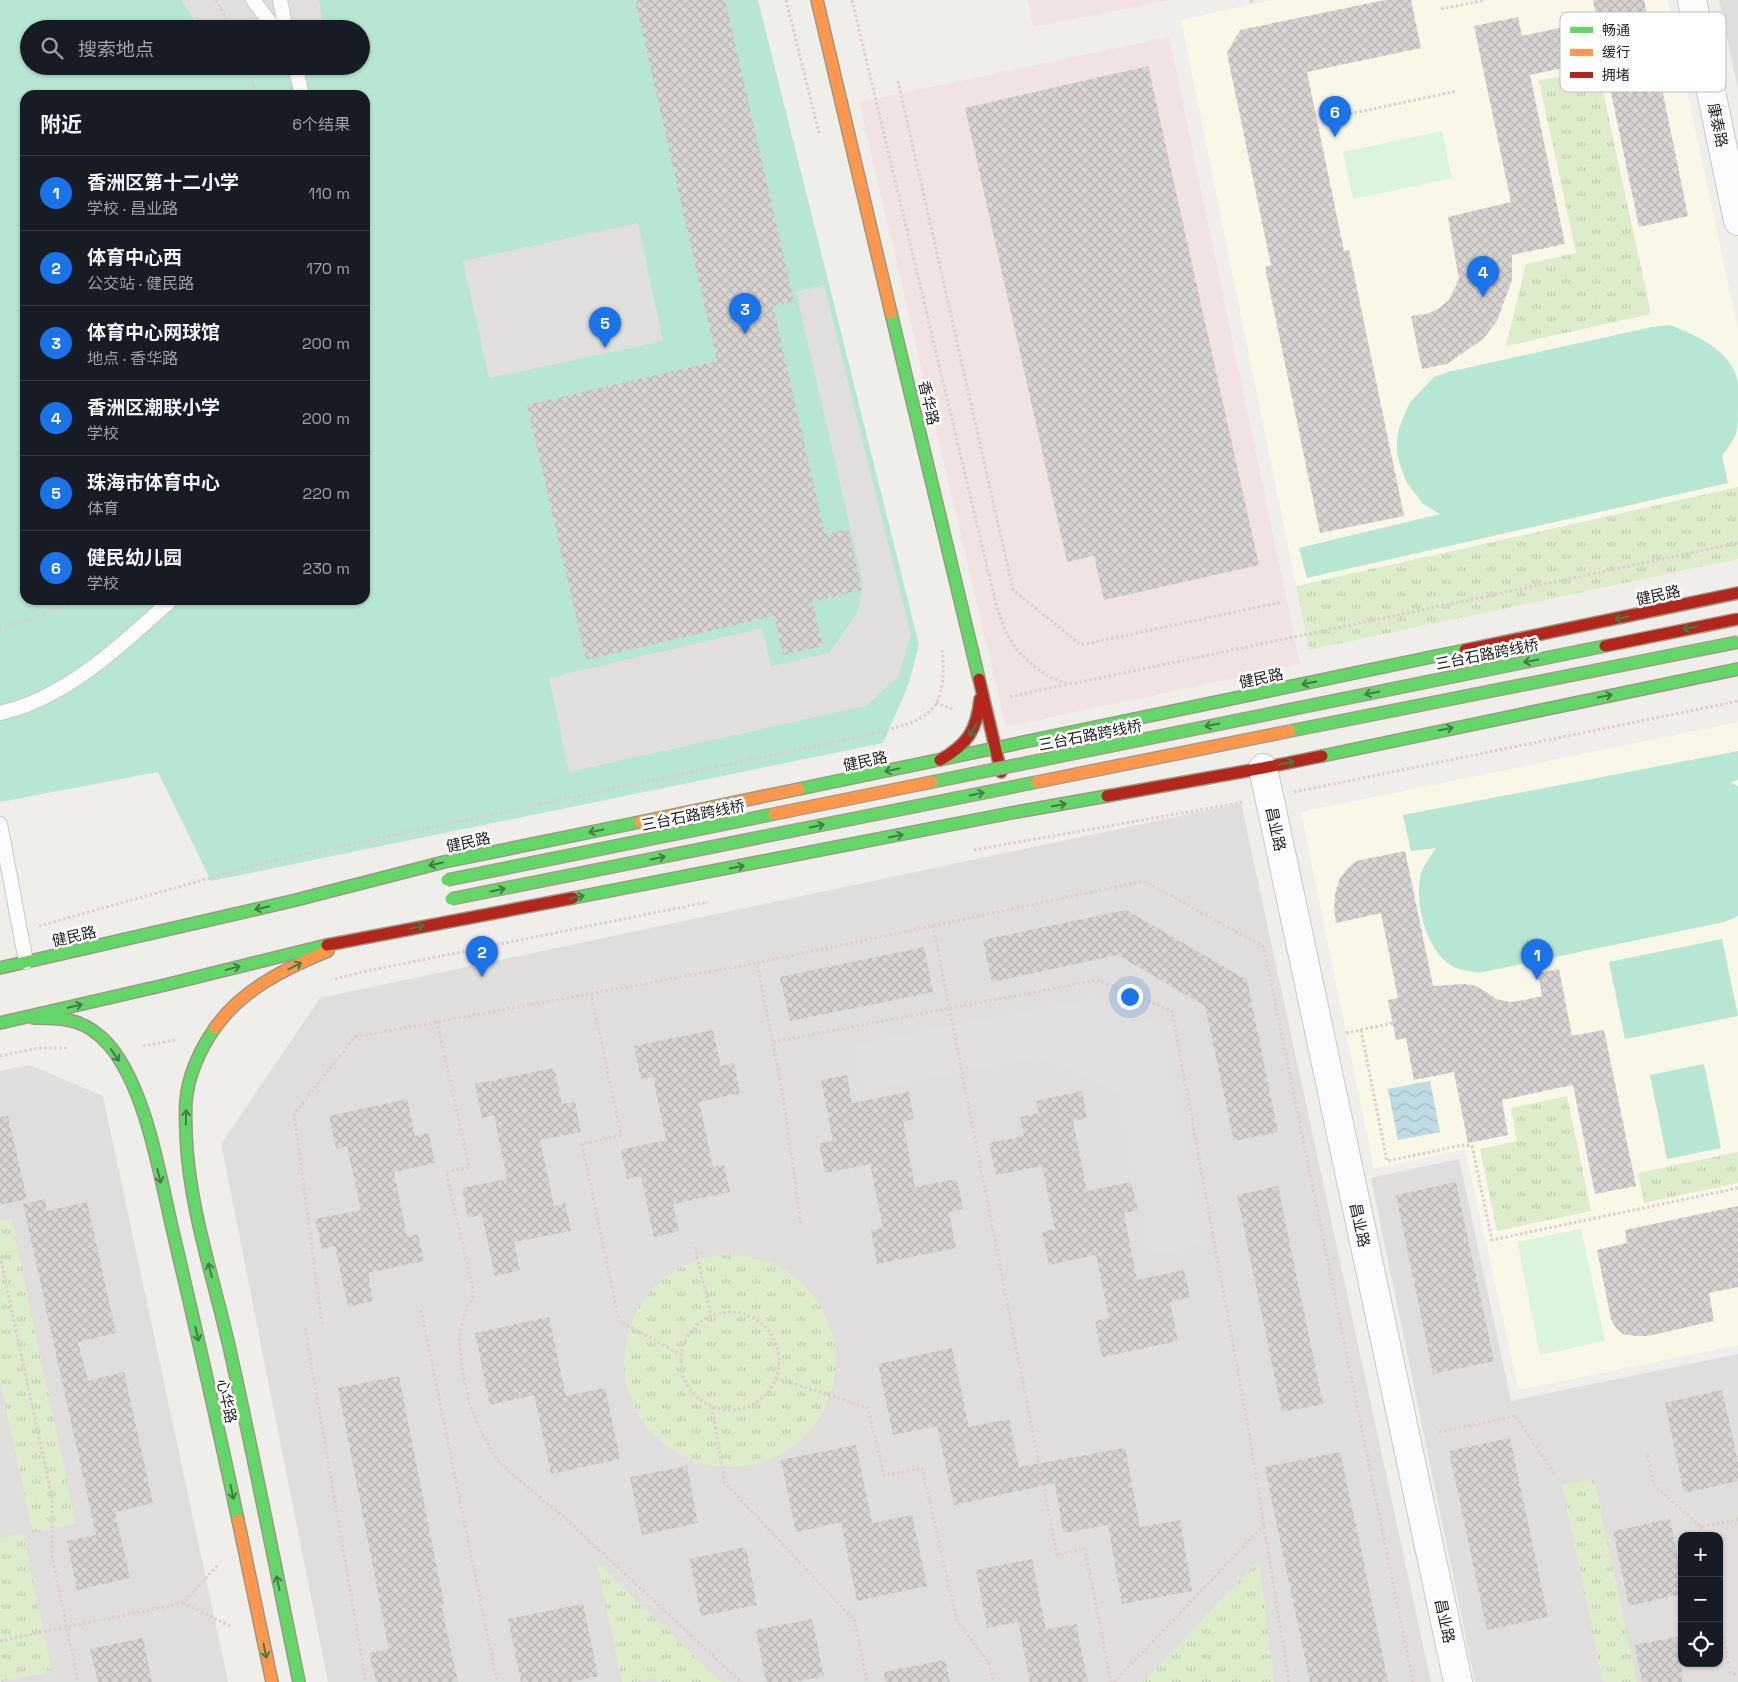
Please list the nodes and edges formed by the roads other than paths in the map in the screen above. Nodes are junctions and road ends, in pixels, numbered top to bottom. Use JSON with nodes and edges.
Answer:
{"nodes":[{"id":1,"x":253,"y":0,"type":"edge"},
{"id":2,"x":280,"y":0,"type":"edge"},
{"id":3,"x":818,"y":0,"type":"edge"},
{"id":4,"x":269,"y":20,"type":"edge"},
{"id":5,"x":284,"y":20,"type":"edge"},
{"id":6,"x":297,"y":75,"type":"edge"},
{"id":7,"x":301,"y":90,"type":"edge"},
{"id":8,"x":1711,"y":92,"type":"edge"},
{"id":9,"x":1738,"y":221,"type":"edge"},
{"id":10,"x":1738,"y":593,"type":"edge"},
{"id":11,"x":165,"y":605,"type":"edge"},
{"id":12,"x":1738,"y":619,"type":"edge"},
{"id":13,"x":1738,"y":642,"type":"edge"},
{"id":14,"x":1738,"y":669,"type":"edge"},
{"id":15,"x":980,"y":685,"type":"junction"},
{"id":16,"x":0,"y":713,"type":"edge"},
{"id":17,"x":999,"y":721,"type":"dead end"},
{"id":18,"x":1018,"y":734,"type":"dead end"},
{"id":19,"x":1049,"y":738,"type":"junction"},
{"id":20,"x":995,"y":749,"type":"junction"},
{"id":21,"x":940,"y":760,"type":"junction"},
{"id":22,"x":1263,"y":768,"type":"junction"},
{"id":23,"x":1009,"y":805,"type":"junction"},
{"id":24,"x":0,"y":824,"type":"edge"},
{"id":25,"x":443,"y":881,"type":"dead end"},
{"id":26,"x":389,"y":888,"type":"dead end"},
{"id":27,"x":292,"y":901,"type":"junction"},
{"id":28,"x":446,"y":901,"type":"dead end"},
{"id":29,"x":384,"y":922,"type":"dead end"},
{"id":30,"x":370,"y":936,"type":"junction"},
{"id":31,"x":309,"y":948,"type":"junction"},
{"id":32,"x":26,"y":962,"type":"junction"},
{"id":33,"x":0,"y":968,"type":"edge"},
{"id":34,"x":28,"y":1018,"type":"junction"},
{"id":35,"x":0,"y":1024,"type":"edge"},
{"id":36,"x":272,"y":1682,"type":"edge"},
{"id":37,"x":299,"y":1682,"type":"edge"},
{"id":38,"x":1458,"y":1682,"type":"edge"}],
"edges":[{"from":1,"to":4,"type":"lane"},
{"from":2,"to":5,"type":"lane"},
{"from":3,"to":15,"type":"main road","name":"香华路"},
{"from":6,"to":7,"type":"lane"},
{"from":8,"to":9,"type":"street","name":"康泰路"},
{"from":10,"to":19,"type":"main road","name":"健民路","one_way":true},
{"from":11,"to":16,"type":"lane"},
{"from":12,"to":25,"type":"main road","name":"三台石路跨线桥","one_way":true,"bridge":true},
{"from":28,"to":13,"type":"main road","one_way":true,"bridge":true},
{"from":22,"to":14,"type":"main road","one_way":true},
{"from":15,"to":17,"type":"main road"},
{"from":15,"to":20,"type":"main road","name":"香华路"},
{"from":15,"to":21,"type":"main road","one_way":true},
{"from":18,"to":19,"type":"main road"},
{"from":19,"to":20,"type":"main road","name":"健民路"},
{"from":20,"to":21,"type":"main road","name":"健民路"},
{"from":20,"to":23,"type":"main road","name":"香华路"},
{"from":21,"to":27,"type":"main road","name":"健民路","one_way":true},
{"from":23,"to":22,"type":"main road","one_way":true},
{"from":22,"to":38,"type":"street","name":"昌业路"},
{"from":30,"to":23,"type":"main road","one_way":true},
{"from":24,"to":32,"type":"lane"},
{"from":26,"to":27,"type":"main road"},
{"from":27,"to":32,"type":"main road","name":"健民路","one_way":true},
{"from":29,"to":31,"type":"main road"},
{"from":30,"to":31,"type":"main road"},
{"from":37,"to":30,"type":"main road","name":"心华路","one_way":true},
{"from":34,"to":31,"type":"main road","one_way":true},
{"from":32,"to":33,"type":"main road","name":"健民路"},
{"from":34,"to":35,"type":"main road"},
{"from":34,"to":36,"type":"main road","name":"心华路","one_way":true}]}
